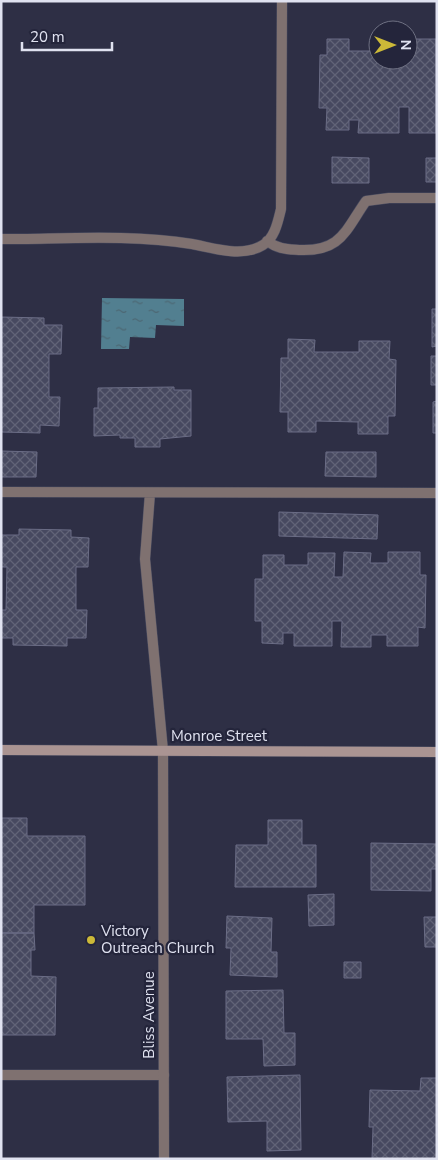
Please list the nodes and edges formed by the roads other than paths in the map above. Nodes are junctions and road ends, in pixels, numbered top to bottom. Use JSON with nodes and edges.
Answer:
{"nodes":[{"id":1,"x":282,"y":1,"type":"edge"},
{"id":2,"x":437,"y":198,"type":"edge"},
{"id":3,"x":1,"y":239,"type":"edge"},
{"id":4,"x":267,"y":241,"type":"junction"},
{"id":5,"x":1,"y":492,"type":"edge"},
{"id":6,"x":150,"y":493,"type":"junction"},
{"id":7,"x":437,"y":493,"type":"edge"},
{"id":8,"x":1,"y":750,"type":"edge"},
{"id":9,"x":163,"y":751,"type":"junction"},
{"id":10,"x":437,"y":752,"type":"edge"},
{"id":11,"x":1,"y":1075,"type":"edge"},
{"id":12,"x":164,"y":1075,"type":"junction"},
{"id":13,"x":164,"y":1159,"type":"edge"}],
"edges":[{"from":1,"to":4,"type":"street"},
{"from":2,"to":4,"type":"street"},
{"from":3,"to":4,"type":"street"},
{"from":5,"to":6,"type":"street"},
{"from":6,"to":7,"type":"street"},
{"from":6,"to":9,"type":"street","name":"Bliss Avenue"},
{"from":8,"to":9,"type":"main road","name":"Monroe Street"},
{"from":9,"to":10,"type":"main road","name":"Monroe Street"},
{"from":9,"to":12,"type":"street","name":"Bliss Avenue"},
{"from":11,"to":12,"type":"street"},
{"from":12,"to":13,"type":"street","name":"Bliss Avenue"}]}
